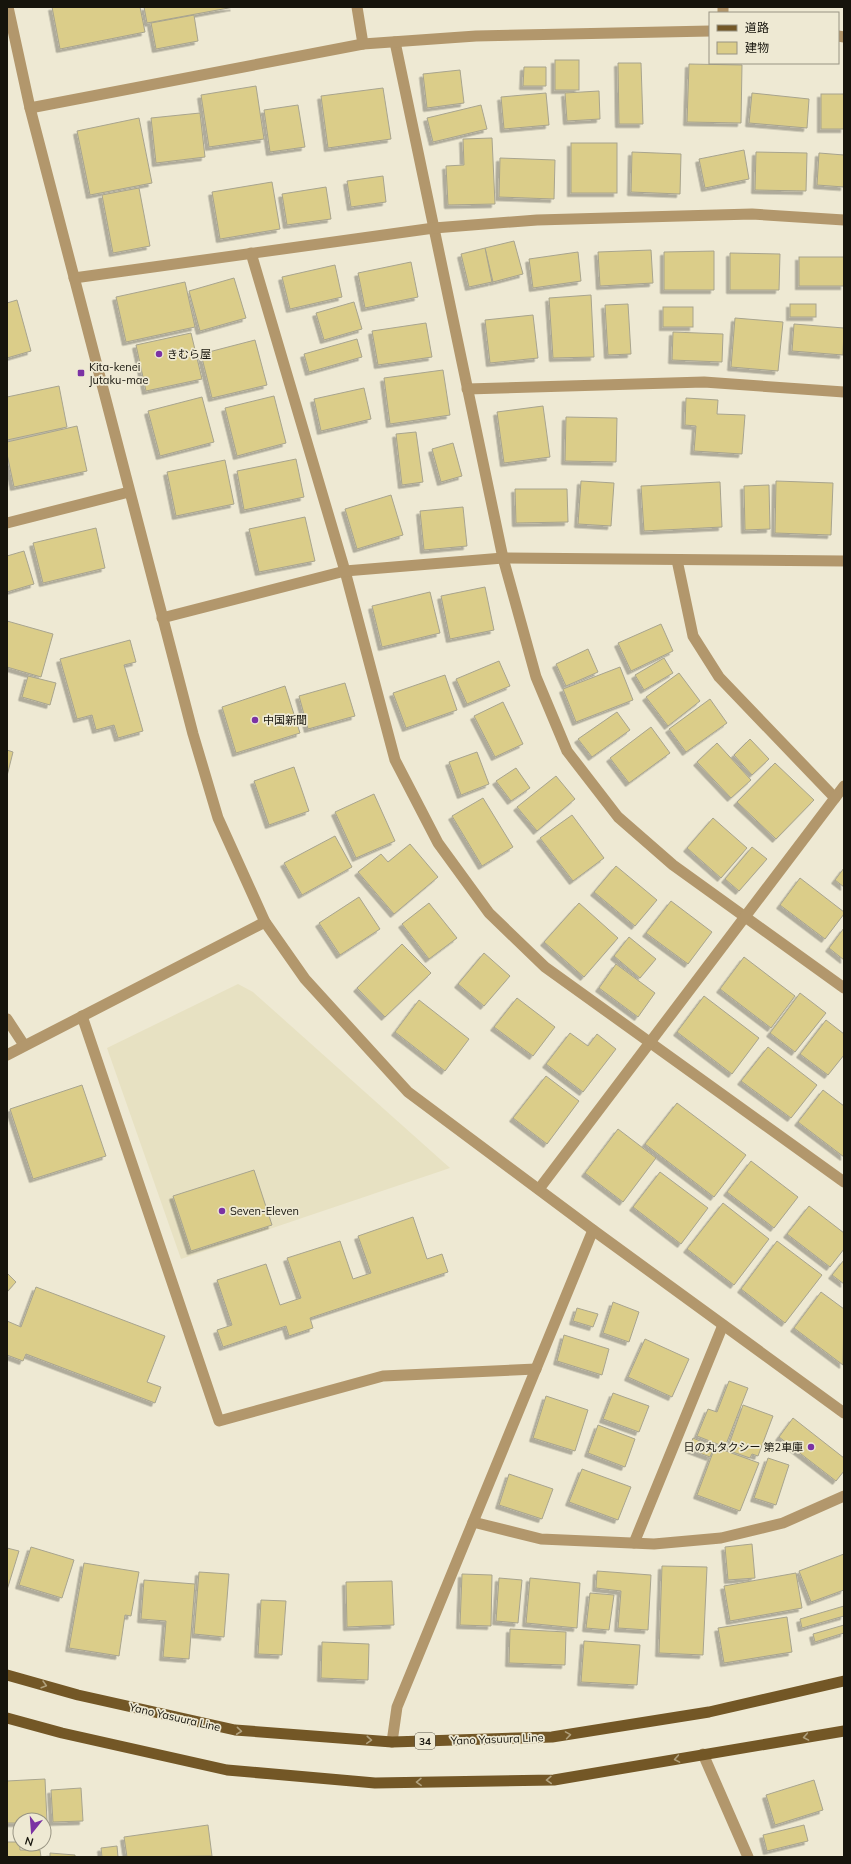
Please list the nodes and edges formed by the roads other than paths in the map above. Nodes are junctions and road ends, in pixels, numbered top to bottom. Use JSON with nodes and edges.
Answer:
{"nodes":[{"id":1,"x":8,"y":7,"type":"edge"},
{"id":2,"x":357,"y":7,"type":"edge"},
{"id":3,"x":709,"y":30,"type":"edge"},
{"id":4,"x":395,"y":42,"type":"junction"},
{"id":5,"x":363,"y":44,"type":"junction"},
{"id":6,"x":30,"y":108,"type":"junction"},
{"id":7,"x":844,"y":220,"type":"edge"},
{"id":8,"x":434,"y":228,"type":"junction"},
{"id":9,"x":251,"y":253,"type":"junction"},
{"id":10,"x":74,"y":278,"type":"junction"},
{"id":11,"x":467,"y":389,"type":"junction"},
{"id":12,"x":844,"y":392,"type":"edge"},
{"id":13,"x":129,"y":492,"type":"junction"},
{"id":14,"x":7,"y":523,"type":"edge"},
{"id":15,"x":503,"y":558,"type":"junction"},
{"id":16,"x":677,"y":560,"type":"junction"},
{"id":17,"x":844,"y":561,"type":"edge"},
{"id":18,"x":345,"y":571,"type":"junction"},
{"id":19,"x":162,"y":618,"type":"junction"},
{"id":20,"x":844,"y":786,"type":"edge"},
{"id":21,"x":835,"y":798,"type":"junction"},
{"id":22,"x":744,"y":916,"type":"junction"},
{"id":23,"x":265,"y":922,"type":"junction"},
{"id":24,"x":844,"y":988,"type":"edge"},
{"id":25,"x":82,"y":1016,"type":"junction"},
{"id":26,"x":7,"y":1019,"type":"edge"},
{"id":27,"x":651,"y":1041,"type":"junction"},
{"id":28,"x":24,"y":1045,"type":"junction"},
{"id":29,"x":7,"y":1055,"type":"edge"},
{"id":30,"x":844,"y":1182,"type":"edge"},
{"id":31,"x":539,"y":1190,"type":"junction"},
{"id":32,"x":593,"y":1230,"type":"junction"},
{"id":33,"x":723,"y":1325,"type":"junction"},
{"id":34,"x":536,"y":1369,"type":"junction"},
{"id":35,"x":844,"y":1412,"type":"edge"},
{"id":36,"x":844,"y":1496,"type":"edge"},
{"id":37,"x":473,"y":1522,"type":"junction"},
{"id":38,"x":634,"y":1543,"type":"junction"},
{"id":39,"x":7,"y":1674,"type":"edge"},
{"id":40,"x":844,"y":1682,"type":"edge"},
{"id":41,"x":7,"y":1718,"type":"edge"},
{"id":42,"x":844,"y":1730,"type":"edge"},
{"id":43,"x":392,"y":1742,"type":"junction"},
{"id":44,"x":703,"y":1754,"type":"junction"},
{"id":45,"x":748,"y":1857,"type":"edge"}],
"edges":[{"from":1,"to":6,"type":"street"},
{"from":2,"to":5,"type":"street"},
{"from":3,"to":4,"type":"street"},
{"from":4,"to":5,"type":"street"},
{"from":4,"to":8,"type":"street"},
{"from":5,"to":6,"type":"street"},
{"from":6,"to":10,"type":"street"},
{"from":7,"to":8,"type":"street"},
{"from":8,"to":9,"type":"street"},
{"from":8,"to":11,"type":"street"},
{"from":9,"to":10,"type":"street"},
{"from":9,"to":18,"type":"street"},
{"from":10,"to":13,"type":"street"},
{"from":11,"to":12,"type":"street"},
{"from":11,"to":15,"type":"street"},
{"from":13,"to":14,"type":"street"},
{"from":13,"to":19,"type":"street"},
{"from":15,"to":16,"type":"street"},
{"from":15,"to":18,"type":"street"},
{"from":15,"to":22,"type":"street"},
{"from":16,"to":17,"type":"street"},
{"from":16,"to":21,"type":"street"},
{"from":18,"to":19,"type":"street"},
{"from":18,"to":27,"type":"street"},
{"from":19,"to":23,"type":"street"},
{"from":20,"to":21,"type":"street"},
{"from":21,"to":22,"type":"street"},
{"from":22,"to":24,"type":"street"},
{"from":22,"to":27,"type":"street"},
{"from":23,"to":25,"type":"street"},
{"from":23,"to":31,"type":"street"},
{"from":25,"to":28,"type":"street"},
{"from":25,"to":34,"type":"street"},
{"from":26,"to":28,"type":"street"},
{"from":27,"to":30,"type":"street"},
{"from":27,"to":31,"type":"street"},
{"from":28,"to":29,"type":"street"},
{"from":31,"to":32,"type":"street"},
{"from":32,"to":33,"type":"street"},
{"from":32,"to":34,"type":"street"},
{"from":33,"to":35,"type":"street"},
{"from":33,"to":38,"type":"street"},
{"from":34,"to":37,"type":"street"},
{"from":36,"to":38,"type":"street"},
{"from":37,"to":38,"type":"street"},
{"from":37,"to":43,"type":"street"},
{"from":39,"to":43,"type":"main road","name":"Yano Yasuura Line","number":"34","one_way":true},
{"from":43,"to":40,"type":"main road","name":"Yano Yasuura Line","number":"34","one_way":true},
{"from":44,"to":41,"type":"main road","one_way":true},
{"from":42,"to":44,"type":"main road","one_way":true},
{"from":44,"to":45,"type":"street"}]}
